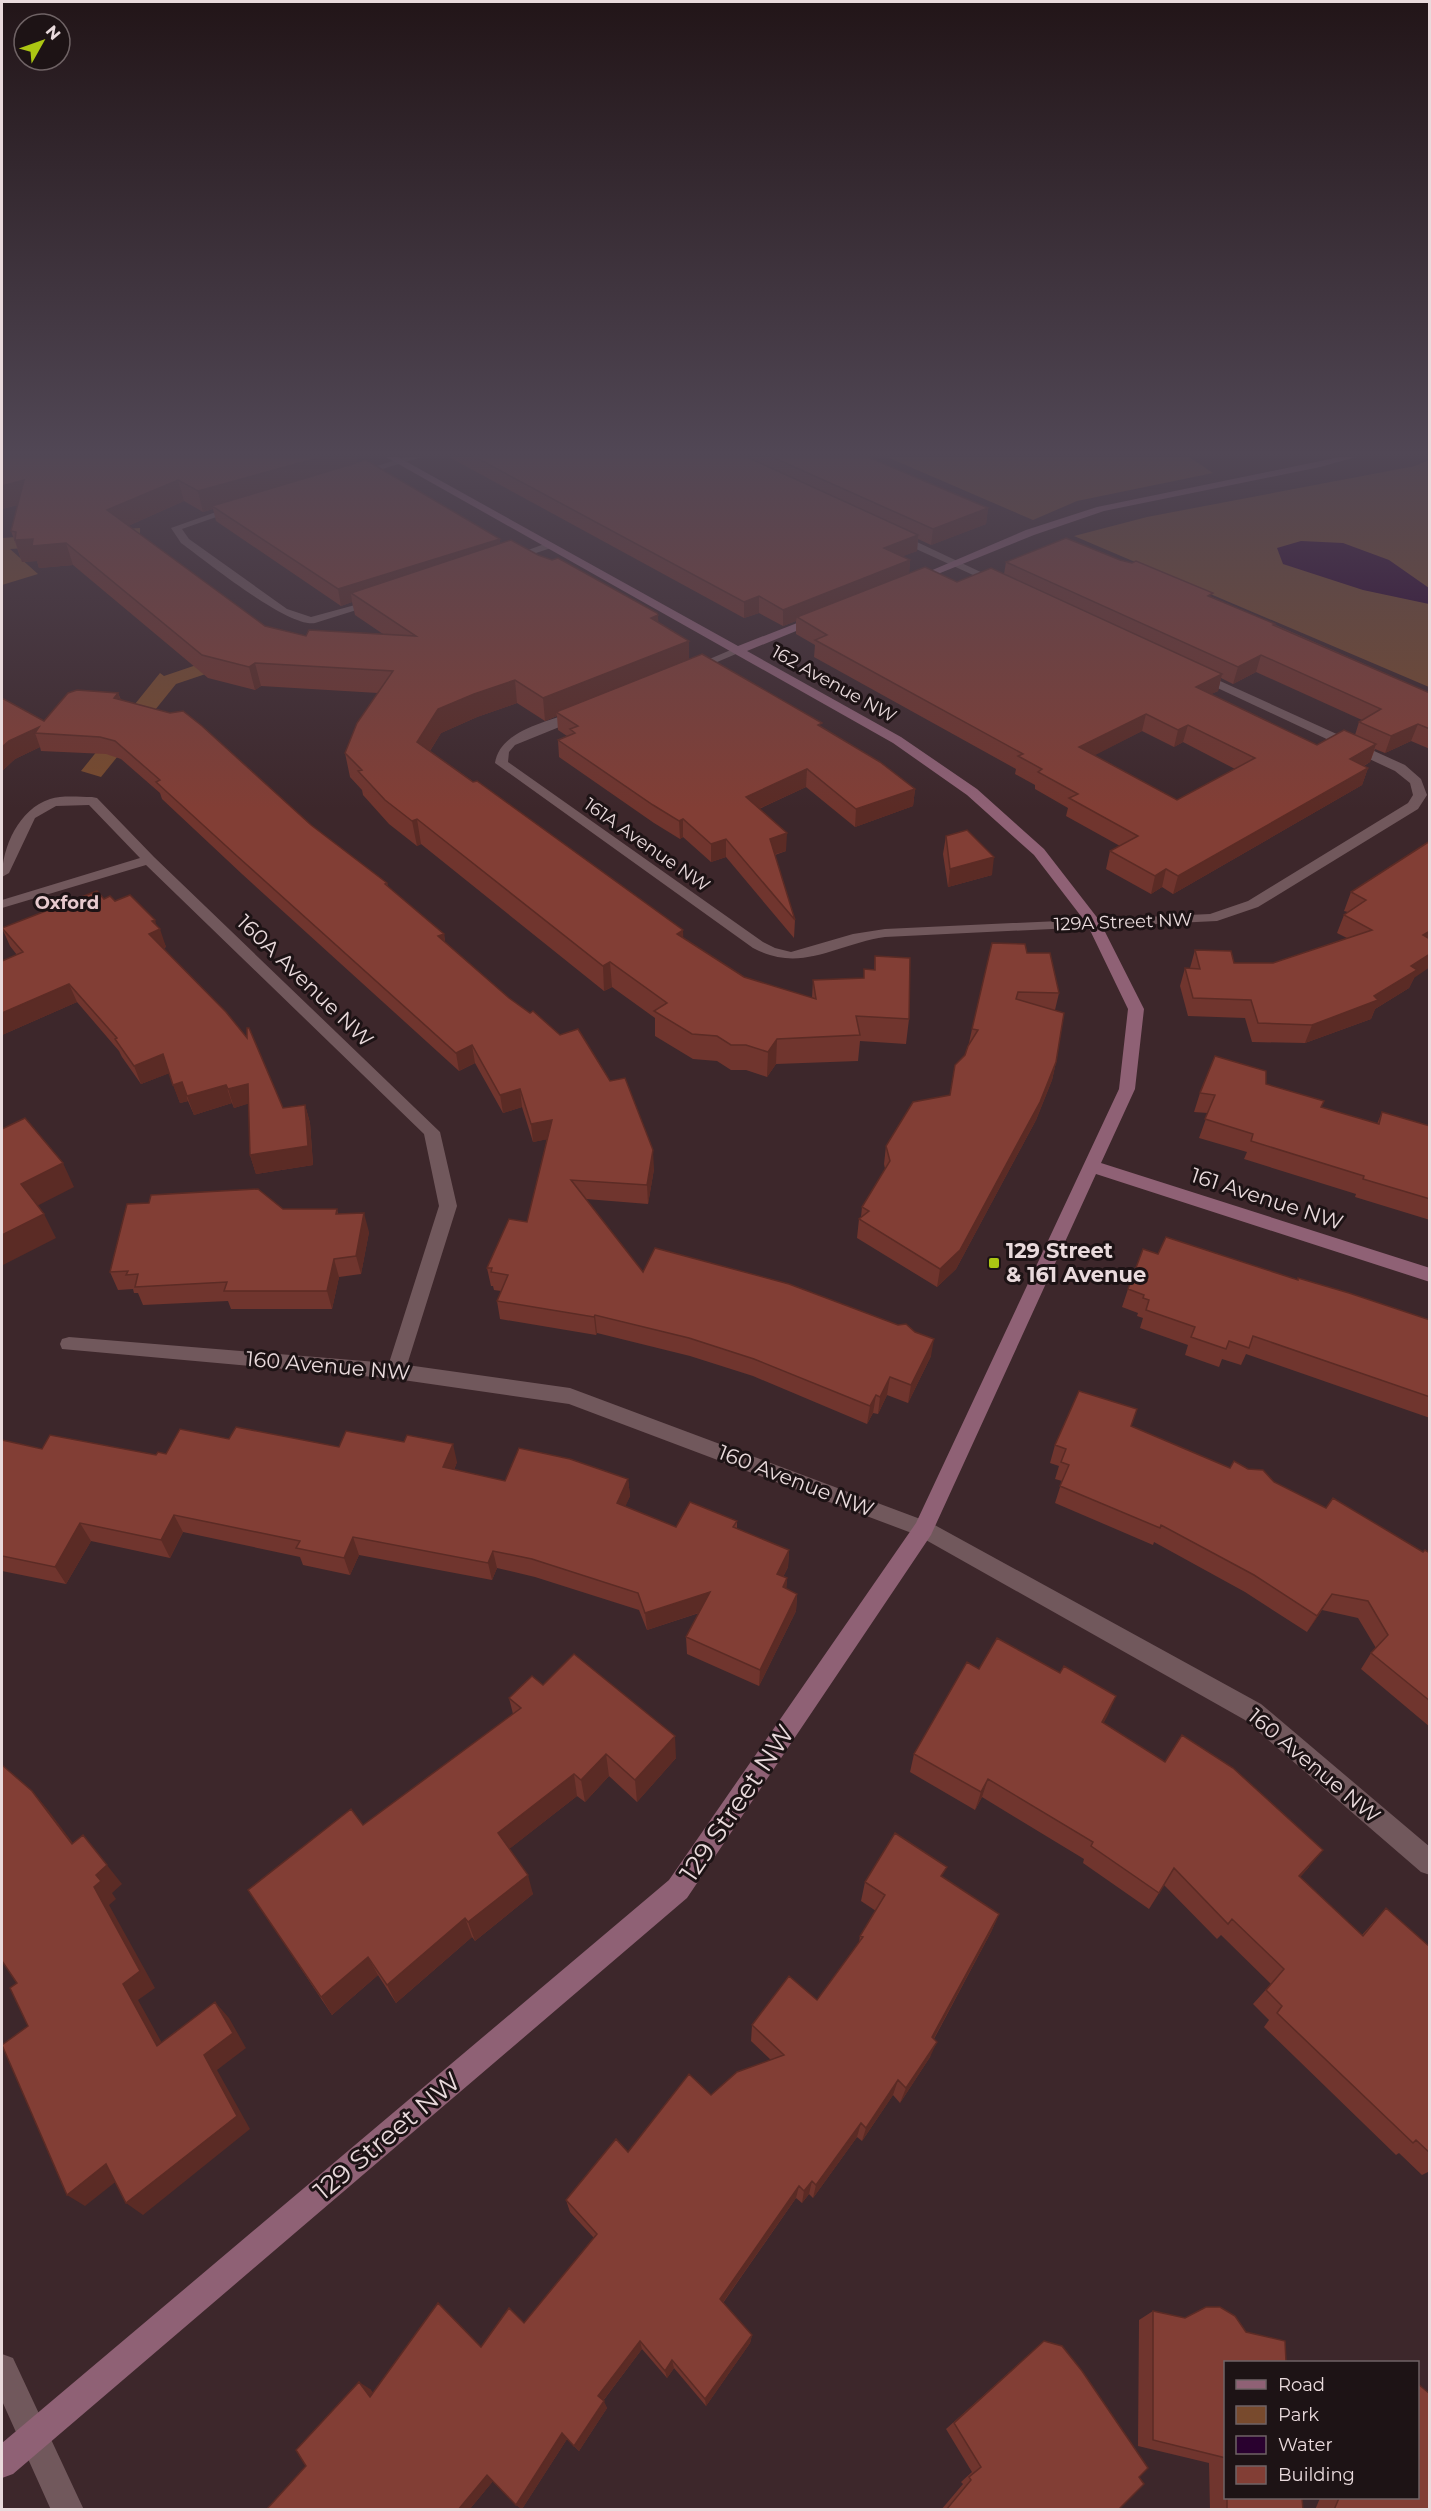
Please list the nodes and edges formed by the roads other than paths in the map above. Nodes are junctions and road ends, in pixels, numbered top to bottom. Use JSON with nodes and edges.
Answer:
{"nodes":[{"id":1,"x":231,"y":574,"type":"edge"},
{"id":2,"x":598,"y":574,"type":"edge"},
{"id":3,"x":931,"y":574,"type":"edge"},
{"id":4,"x":978,"y":574,"type":"edge"},
{"id":5,"x":901,"y":586,"type":"edge"},
{"id":6,"x":1010,"y":589,"type":"edge"},
{"id":7,"x":389,"y":598,"type":"edge"},
{"id":8,"x":835,"y":612,"type":"edge"},
{"id":9,"x":737,"y":651,"type":"junction"},
{"id":10,"x":1184,"y":669,"type":"edge"},
{"id":11,"x":682,"y":673,"type":"edge"},
{"id":12,"x":596,"y":707,"type":"edge"},
{"id":13,"x":149,"y":860,"type":"junction"},
{"id":14,"x":2,"y":873,"type":"edge"},
{"id":15,"x":2,"y":904,"type":"edge"},
{"id":16,"x":1094,"y":923,"type":"junction"},
{"id":17,"x":785,"y":958,"type":"joint"},
{"id":18,"x":1091,"y":1167,"type":"junction"},
{"id":19,"x":1430,"y":1275,"type":"edge"},
{"id":20,"x":69,"y":1344,"type":"dead end"},
{"id":21,"x":396,"y":1371,"type":"junction"},
{"id":22,"x":924,"y":1529,"type":"junction"},
{"id":23,"x":1430,"y":1863,"type":"edge"},
{"id":24,"x":2,"y":2369,"type":"edge"},
{"id":25,"x":33,"y":2436,"type":"junction"},
{"id":26,"x":2,"y":2463,"type":"edge"},
{"id":27,"x":68,"y":2510,"type":"edge"}],
"edges":[{"from":1,"to":7,"type":"street"},
{"from":2,"to":9,"type":"street","name":"162 Avenue NW"},
{"from":3,"to":5,"type":"street"},
{"from":4,"to":6,"type":"street"},
{"from":8,"to":9,"type":"street"},
{"from":9,"to":11,"type":"street"},
{"from":9,"to":16,"type":"street","name":"162 Avenue NW"},
{"from":10,"to":16,"type":"street","name":"129A Street NW"},
{"from":12,"to":17,"type":"street","name":"161A Avenue NW"},
{"from":13,"to":14,"type":"street","name":"160A Avenue NW"},
{"from":13,"to":15,"type":"street"},
{"from":13,"to":21,"type":"street","name":"160A Avenue NW"},
{"from":16,"to":17,"type":"street","name":"129A Street NW"},
{"from":16,"to":18,"type":"street","name":"129 Street NW"},
{"from":18,"to":19,"type":"street","name":"161 Avenue NW"},
{"from":18,"to":22,"type":"street","name":"129 Street NW"},
{"from":20,"to":21,"type":"street","name":"160 Avenue NW"},
{"from":21,"to":22,"type":"street","name":"160 Avenue NW"},
{"from":22,"to":23,"type":"street","name":"160 Avenue NW"},
{"from":22,"to":25,"type":"street","name":"129 Street NW"},
{"from":24,"to":25,"type":"street"},
{"from":25,"to":26,"type":"street","name":"129 Street NW"},
{"from":25,"to":27,"type":"street"}]}
